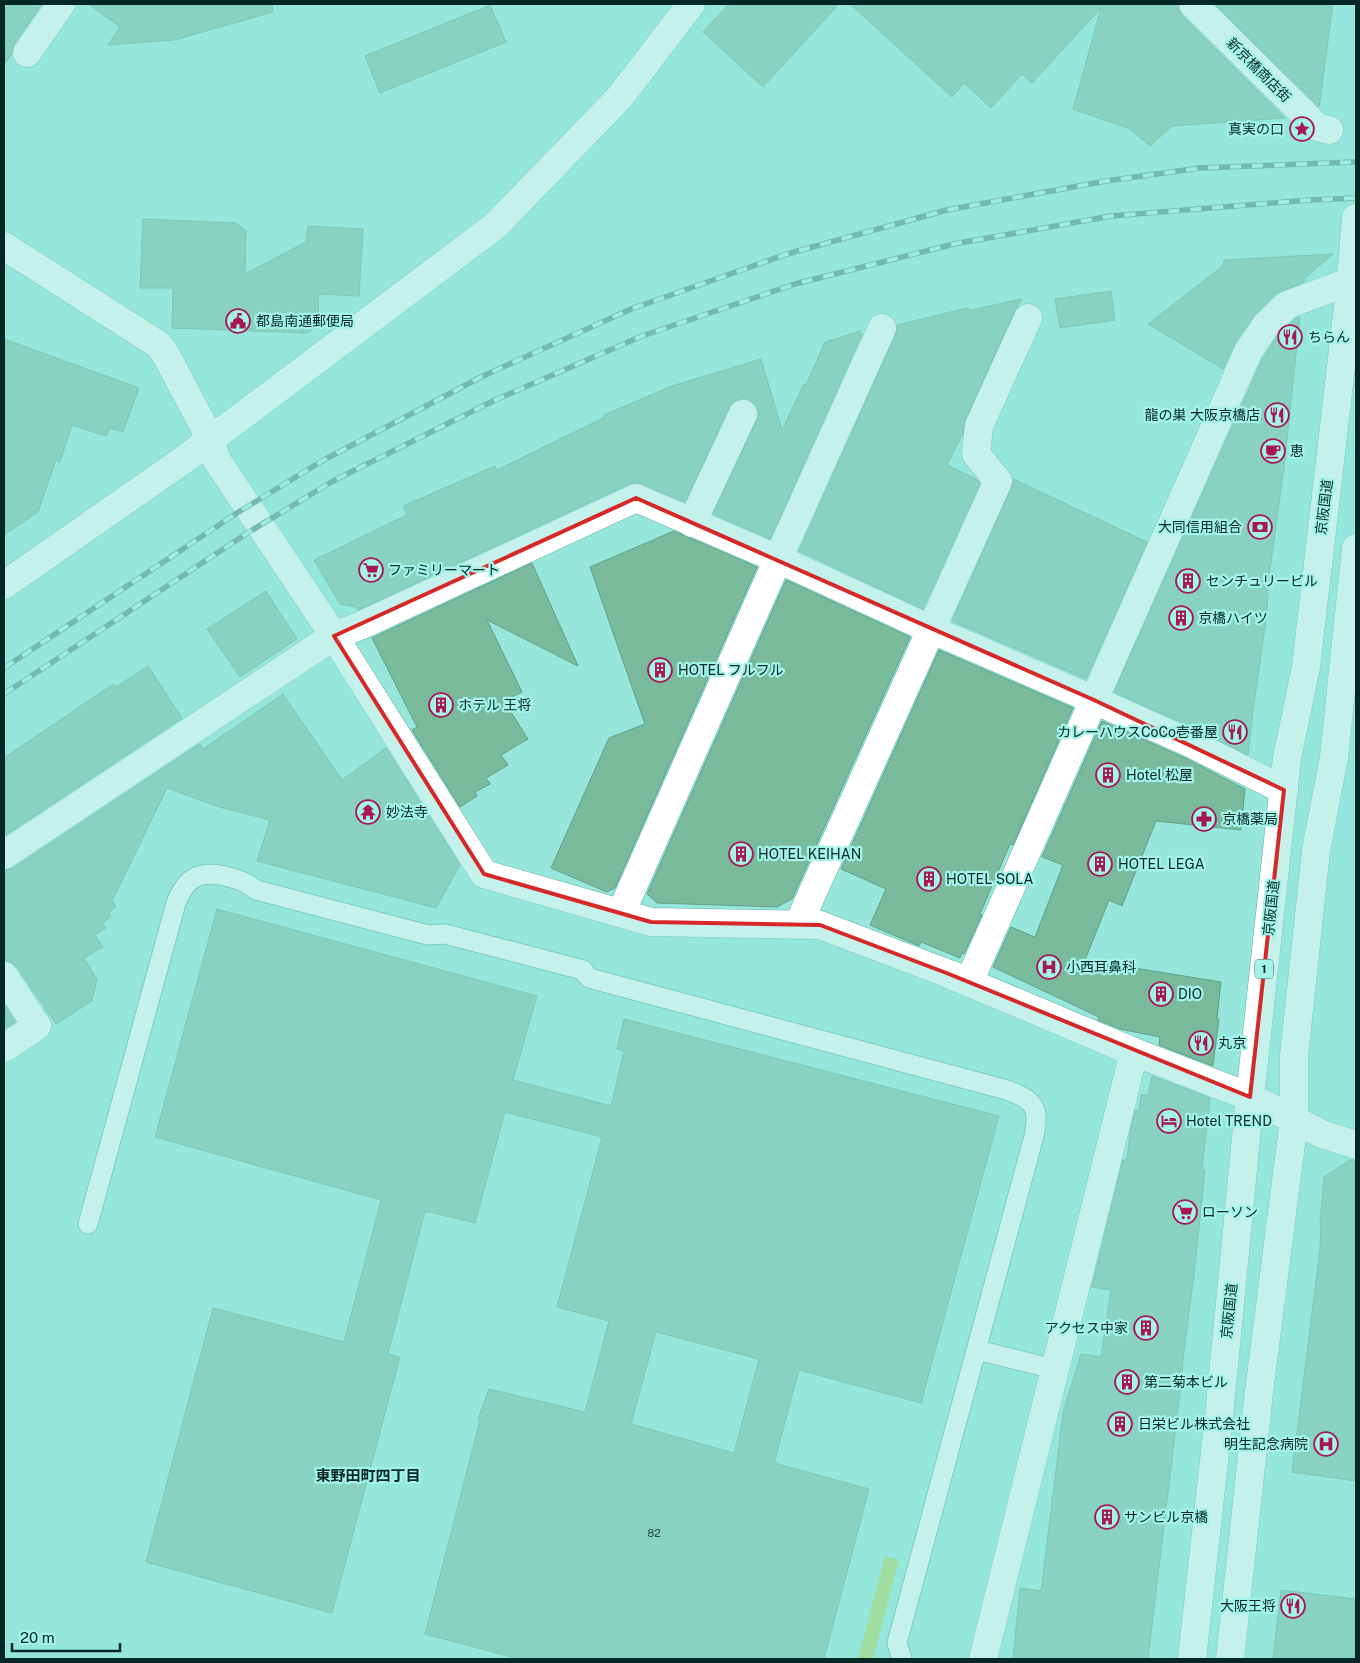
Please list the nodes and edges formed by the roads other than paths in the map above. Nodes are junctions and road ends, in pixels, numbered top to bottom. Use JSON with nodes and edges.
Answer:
{"nodes":[{"id":1,"x":61,"y":4,"type":"edge"},
{"id":2,"x":691,"y":4,"type":"edge"},
{"id":3,"x":1193,"y":4,"type":"edge"},
{"id":4,"x":27,"y":53,"type":"dead end"},
{"id":5,"x":1329,"y":130,"type":"dead end"},
{"id":6,"x":1356,"y":218,"type":"edge"},
{"id":7,"x":4,"y":246,"type":"edge"},
{"id":8,"x":1354,"y":286,"type":"edge"},
{"id":9,"x":1028,"y":318,"type":"dead end"},
{"id":10,"x":882,"y":328,"type":"dead end"},
{"id":11,"x":743,"y":414,"type":"dead end"},
{"id":12,"x":211,"y":440,"type":"junction"},
{"id":13,"x":692,"y":523,"type":"junction"},
{"id":14,"x":1356,"y":548,"type":"edge"},
{"id":15,"x":778,"y":558,"type":"junction"},
{"id":16,"x":4,"y":585,"type":"edge"},
{"id":17,"x":930,"y":629,"type":"junction"},
{"id":18,"x":334,"y":636,"type":"junction"},
{"id":19,"x":1094,"y":700,"type":"junction"},
{"id":20,"x":1284,"y":790,"type":"junction"},
{"id":21,"x":4,"y":855,"type":"edge"},
{"id":22,"x":621,"y":913,"type":"junction"},
{"id":23,"x":798,"y":925,"type":"junction"},
{"id":24,"x":4,"y":976,"type":"edge"},
{"id":25,"x":969,"y":982,"type":"junction"},
{"id":26,"x":4,"y":1048,"type":"edge"},
{"id":27,"x":1134,"y":1052,"type":"junction"},
{"id":28,"x":1250,"y":1097,"type":"junction"},
{"id":29,"x":1294,"y":1120,"type":"junction"},
{"id":30,"x":1356,"y":1145,"type":"edge"},
{"id":31,"x":88,"y":1224,"type":"dead end"},
{"id":32,"x":977,"y":1350,"type":"junction"},
{"id":33,"x":1054,"y":1369,"type":"junction"},
{"id":34,"x":902,"y":1659,"type":"edge"},
{"id":35,"x":983,"y":1659,"type":"edge"},
{"id":36,"x":1192,"y":1659,"type":"edge"},
{"id":37,"x":1230,"y":1659,"type":"edge"}],
"edges":[{"from":1,"to":4,"type":"main road"},
{"from":2,"to":12,"type":"main road"},
{"from":3,"to":5,"type":"main road","name":"新京橋商店街"},
{"from":6,"to":8,"type":"main road","name":"京阪国道","number":"1"},
{"from":7,"to":12,"type":"main road"},
{"from":8,"to":19,"type":"main road"},
{"from":8,"to":20,"type":"main road","name":"京阪国道","number":"1"},
{"from":9,"to":17,"type":"main road"},
{"from":10,"to":15,"type":"main road"},
{"from":11,"to":13,"type":"main road"},
{"from":12,"to":16,"type":"main road"},
{"from":12,"to":18,"type":"main road"},
{"from":13,"to":15,"type":"main road"},
{"from":13,"to":18,"type":"main road"},
{"from":14,"to":29,"type":"main road"},
{"from":15,"to":17,"type":"main road"},
{"from":15,"to":22,"type":"main road"},
{"from":17,"to":19,"type":"main road"},
{"from":17,"to":23,"type":"main road"},
{"from":18,"to":21,"type":"main road"},
{"from":18,"to":22,"type":"main road"},
{"from":19,"to":20,"type":"main road"},
{"from":19,"to":25,"type":"main road"},
{"from":20,"to":28,"type":"main road","name":"京阪国道","number":"1"},
{"from":22,"to":23,"type":"main road"},
{"from":23,"to":25,"type":"main road"},
{"from":24,"to":26,"type":"main road"},
{"from":25,"to":27,"type":"main road"},
{"from":27,"to":28,"type":"main road"},
{"from":27,"to":33,"type":"main road"},
{"from":28,"to":29,"type":"main road"},
{"from":28,"to":36,"type":"main road","name":"京阪国道","number":"1"},
{"from":29,"to":30,"type":"main road"},
{"from":29,"to":37,"type":"main road"},
{"from":31,"to":32,"type":"lane"},
{"from":32,"to":33,"type":"lane"},
{"from":32,"to":34,"type":"lane"},
{"from":33,"to":35,"type":"main road"}]}
